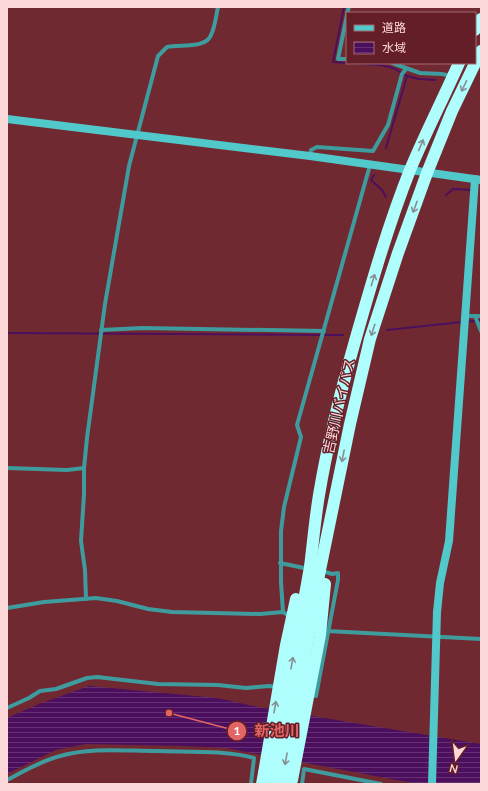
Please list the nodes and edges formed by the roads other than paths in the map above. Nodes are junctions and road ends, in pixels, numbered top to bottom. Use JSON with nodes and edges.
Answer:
{"nodes":[{"id":1,"x":218,"y":7,"type":"edge"},
{"id":2,"x":346,"y":19,"type":"edge"},
{"id":3,"x":481,"y":19,"type":"edge"},
{"id":4,"x":476,"y":28,"type":"edge"},
{"id":5,"x":481,"y":51,"type":"edge"},
{"id":6,"x":346,"y":60,"type":"edge"},
{"id":7,"x":476,"y":61,"type":"edge"},
{"id":8,"x":393,"y":64,"type":"edge"},
{"id":9,"x":459,"y":64,"type":"edge"},
{"id":10,"x":475,"y":64,"type":"edge"},
{"id":11,"x":404,"y":72,"type":"junction"},
{"id":12,"x":453,"y":76,"type":"junction"},
{"id":13,"x":7,"y":120,"type":"edge"},
{"id":14,"x":137,"y":136,"type":"junction"},
{"id":15,"x":310,"y":156,"type":"junction"},
{"id":16,"x":370,"y":165,"type":"junction"},
{"id":17,"x":410,"y":170,"type":"junction"},
{"id":18,"x":427,"y":173,"type":"junction"},
{"id":19,"x":478,"y":180,"type":"edge"},
{"id":20,"x":466,"y":316,"type":"junction"},
{"id":21,"x":475,"y":316,"type":"junction"},
{"id":22,"x":481,"y":316,"type":"edge"},
{"id":23,"x":101,"y":330,"type":"junction"},
{"id":24,"x":324,"y":331,"type":"junction"},
{"id":25,"x":481,"y":331,"type":"edge"},
{"id":26,"x":7,"y":468,"type":"edge"},
{"id":27,"x":84,"y":468,"type":"junction"},
{"id":28,"x":280,"y":563,"type":"junction"},
{"id":29,"x":315,"y":568,"type":"junction"},
{"id":30,"x":86,"y":599,"type":"junction"},
{"id":31,"x":7,"y":608,"type":"edge"},
{"id":32,"x":283,"y":612,"type":"junction"},
{"id":33,"x":329,"y":631,"type":"junction"},
{"id":34,"x":437,"y":637,"type":"junction"},
{"id":35,"x":481,"y":639,"type":"edge"},
{"id":36,"x":7,"y":708,"type":"edge"},
{"id":37,"x":263,"y":778,"type":"edge"},
{"id":38,"x":7,"y":780,"type":"edge"},
{"id":39,"x":292,"y":783,"type":"edge"},
{"id":40,"x":251,"y":784,"type":"edge"},
{"id":41,"x":271,"y":784,"type":"edge"},
{"id":42,"x":381,"y":784,"type":"edge"},
{"id":43,"x":432,"y":784,"type":"edge"}],
"edges":[{"from":1,"to":14,"type":"street"},
{"from":2,"to":6,"type":"street"},
{"from":3,"to":4,"type":"highway"},
{"from":5,"to":7,"type":"highway","name":"吉野川バイパス","one_way":true},
{"from":8,"to":11,"type":"street"},
{"from":9,"to":12,"type":"highway","name":"吉野川バイパス"},
{"from":10,"to":18,"type":"highway","name":"吉野川バイパス","one_way":true},
{"from":11,"to":12,"type":"street"},
{"from":11,"to":15,"type":"street"},
{"from":17,"to":12,"type":"highway","name":"吉野川バイパス","one_way":true},
{"from":13,"to":14,"type":"street"},
{"from":14,"to":15,"type":"street"},
{"from":14,"to":23,"type":"street"},
{"from":15,"to":16,"type":"street"},
{"from":16,"to":17,"type":"street"},
{"from":16,"to":24,"type":"street"},
{"from":17,"to":18,"type":"street"},
{"from":29,"to":17,"type":"highway","name":"吉野川バイパス","one_way":true},
{"from":18,"to":19,"type":"street"},
{"from":18,"to":29,"type":"highway","name":"吉野川バイパス","one_way":true},
{"from":19,"to":20,"type":"street"},
{"from":20,"to":21,"type":"street"},
{"from":20,"to":34,"type":"street"},
{"from":21,"to":22,"type":"street"},
{"from":21,"to":25,"type":"street"},
{"from":23,"to":24,"type":"street"},
{"from":23,"to":27,"type":"street"},
{"from":24,"to":28,"type":"street"},
{"from":26,"to":27,"type":"street"},
{"from":27,"to":30,"type":"street"},
{"from":28,"to":32,"type":"street"},
{"from":28,"to":33,"type":"street"},
{"from":37,"to":29,"type":"highway","one_way":true,"bridge":true},
{"from":29,"to":39,"type":"highway","name":"吉野川バイパス","one_way":true,"bridge":true},
{"from":41,"to":29,"type":"highway","name":"吉野川バイパス","one_way":true,"bridge":true},
{"from":30,"to":31,"type":"street"},
{"from":30,"to":32,"type":"street"},
{"from":32,"to":33,"type":"street"},
{"from":33,"to":34,"type":"street"},
{"from":33,"to":36,"type":"street"},
{"from":34,"to":35,"type":"street"},
{"from":34,"to":43,"type":"street"},
{"from":38,"to":40,"type":"street"},
{"from":39,"to":42,"type":"street"}]}
